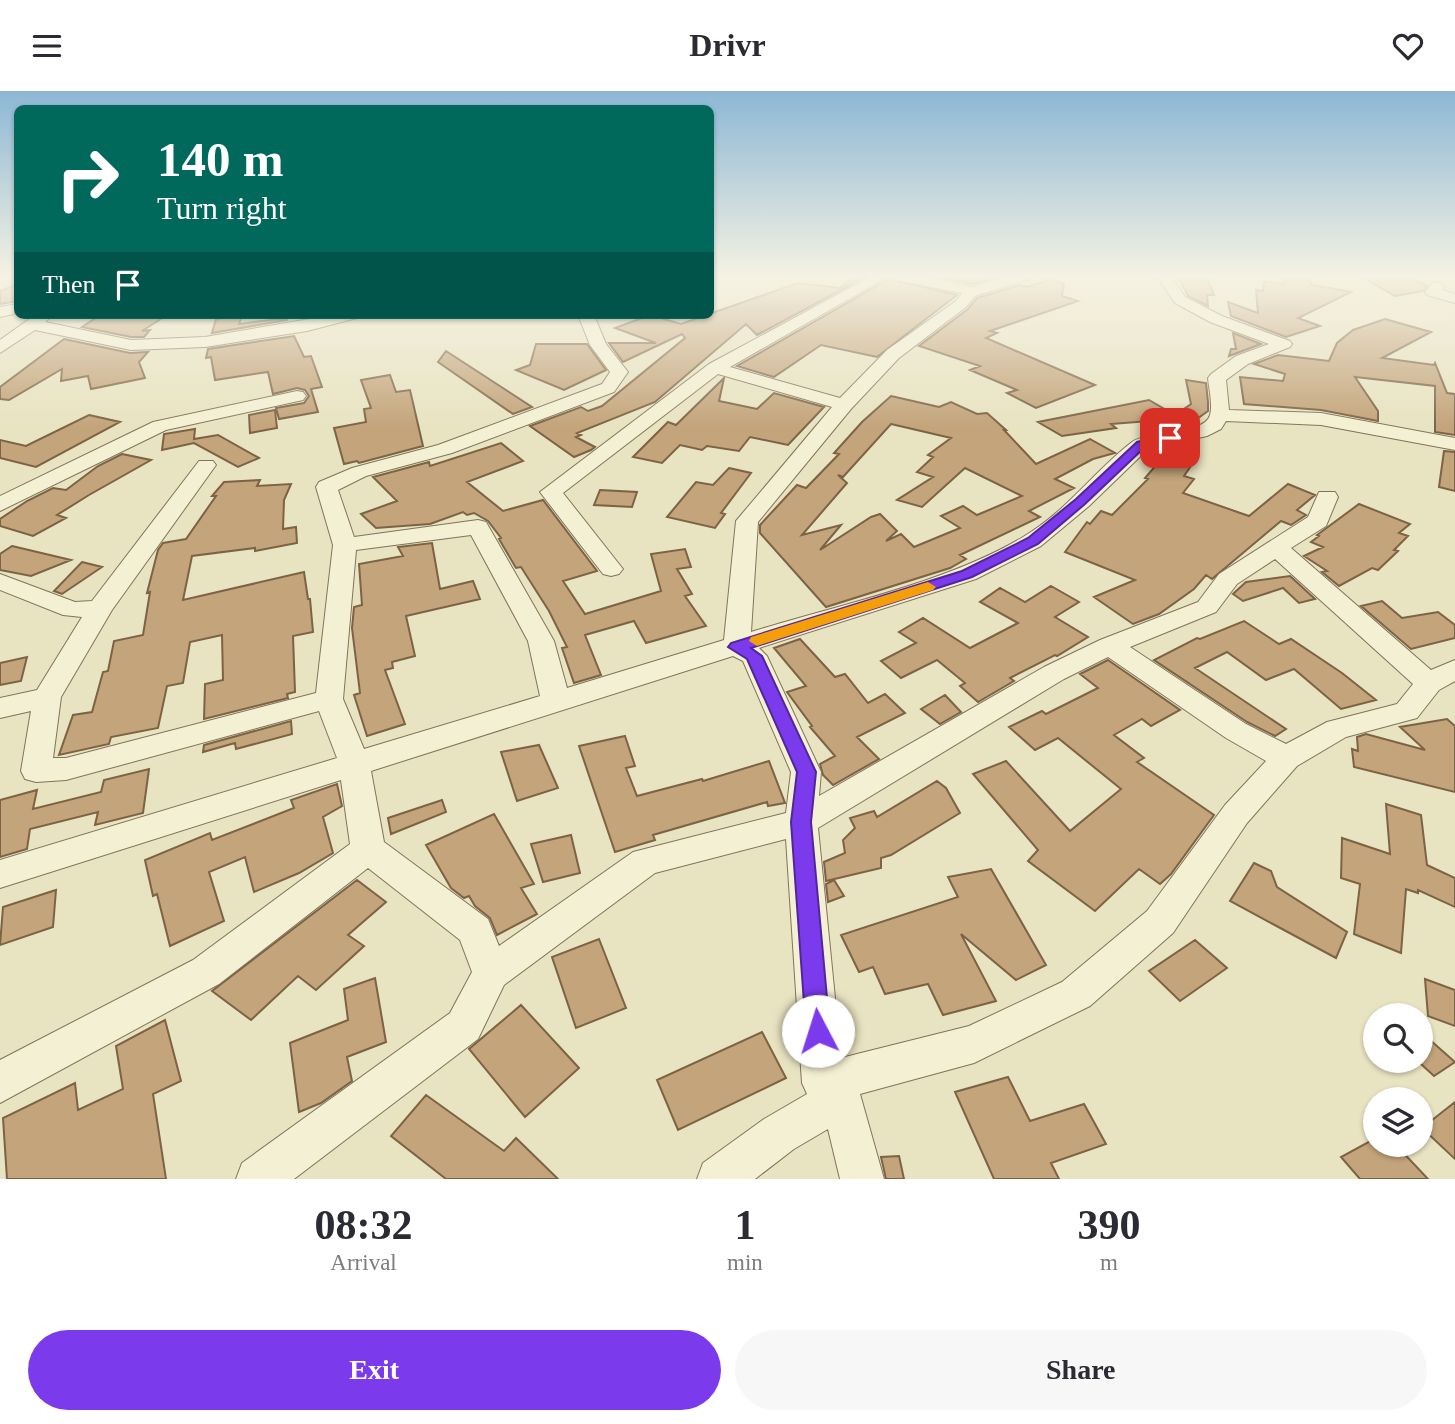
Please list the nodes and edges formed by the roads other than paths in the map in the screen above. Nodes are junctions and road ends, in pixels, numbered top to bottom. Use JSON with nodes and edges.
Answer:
{"nodes":[{"id":1,"x":30,"y":327,"type":"edge"},
{"id":2,"x":65,"y":327,"type":"edge"},
{"id":3,"x":302,"y":327,"type":"edge"},
{"id":4,"x":591,"y":327,"type":"edge"},
{"id":5,"x":790,"y":327,"type":"edge"},
{"id":6,"x":930,"y":327,"type":"edge"},
{"id":7,"x":1237,"y":327,"type":"edge"},
{"id":8,"x":0,"y":348,"type":"edge"},
{"id":9,"x":715,"y":368,"type":"junction"},
{"id":10,"x":297,"y":396,"type":"dead end"},
{"id":11,"x":844,"y":405,"type":"junction"},
{"id":12,"x":1220,"y":415,"type":"junction"},
{"id":13,"x":1455,"y":444,"type":"edge"},
{"id":14,"x":206,"y":464,"type":"dead end"},
{"id":15,"x":1327,"y":497,"type":"dead end"},
{"id":16,"x":0,"y":504,"type":"edge"},
{"id":17,"x":345,"y":545,"type":"junction"},
{"id":18,"x":1278,"y":549,"type":"junction"},
{"id":19,"x":611,"y":569,"type":"dead end"},
{"id":20,"x":0,"y":581,"type":"edge"},
{"id":21,"x":100,"y":608,"type":"junction"},
{"id":22,"x":1109,"y":646,"type":"junction"},
{"id":23,"x":737,"y":647,"type":"junction"},
{"id":24,"x":1442,"y":676,"type":"edge"},
{"id":25,"x":47,"y":697,"type":"junction"},
{"id":26,"x":329,"y":699,"type":"junction"},
{"id":27,"x":556,"y":702,"type":"junction"},
{"id":28,"x":0,"y":708,"type":"edge"},
{"id":29,"x":1286,"y":758,"type":"junction"},
{"id":30,"x":354,"y":762,"type":"junction"},
{"id":31,"x":801,"y":822,"type":"junction"},
{"id":32,"x":368,"y":849,"type":"junction"},
{"id":33,"x":0,"y":874,"type":"edge"},
{"id":34,"x":491,"y":973,"type":"junction"},
{"id":35,"x":0,"y":1082,"type":"edge"},
{"id":36,"x":832,"y":1090,"type":"junction"},
{"id":37,"x":258,"y":1179,"type":"edge"},
{"id":38,"x":719,"y":1179,"type":"edge"},
{"id":39,"x":862,"y":1179,"type":"edge"}],
"edges":[{"from":1,"to":8,"type":"street"},
{"from":2,"to":3,"type":"street"},
{"from":4,"to":17,"type":"street"},
{"from":5,"to":9,"type":"street"},
{"from":6,"to":11,"type":"street"},
{"from":7,"to":12,"type":"street"},
{"from":9,"to":11,"type":"street"},
{"from":9,"to":19,"type":"street"},
{"from":10,"to":16,"type":"street"},
{"from":11,"to":23,"type":"street"},
{"from":12,"to":13,"type":"street"},
{"from":12,"to":23,"type":"street"},
{"from":14,"to":21,"type":"street"},
{"from":15,"to":18,"type":"street"},
{"from":17,"to":26,"type":"street"},
{"from":17,"to":27,"type":"street"},
{"from":18,"to":22,"type":"street"},
{"from":18,"to":24,"type":"street"},
{"from":20,"to":21,"type":"street"},
{"from":21,"to":25,"type":"street"},
{"from":22,"to":29,"type":"street"},
{"from":22,"to":31,"type":"street"},
{"from":23,"to":27,"type":"street"},
{"from":23,"to":31,"type":"street"},
{"from":24,"to":29,"type":"street"},
{"from":25,"to":26,"type":"street"},
{"from":25,"to":28,"type":"street"},
{"from":26,"to":30,"type":"street"},
{"from":27,"to":30,"type":"street"},
{"from":29,"to":36,"type":"street"},
{"from":30,"to":32,"type":"street"},
{"from":30,"to":33,"type":"street"},
{"from":31,"to":34,"type":"street"},
{"from":31,"to":36,"type":"street"},
{"from":32,"to":34,"type":"street"},
{"from":32,"to":35,"type":"street"},
{"from":34,"to":37,"type":"street"},
{"from":36,"to":38,"type":"street"},
{"from":36,"to":39,"type":"street"}]}
